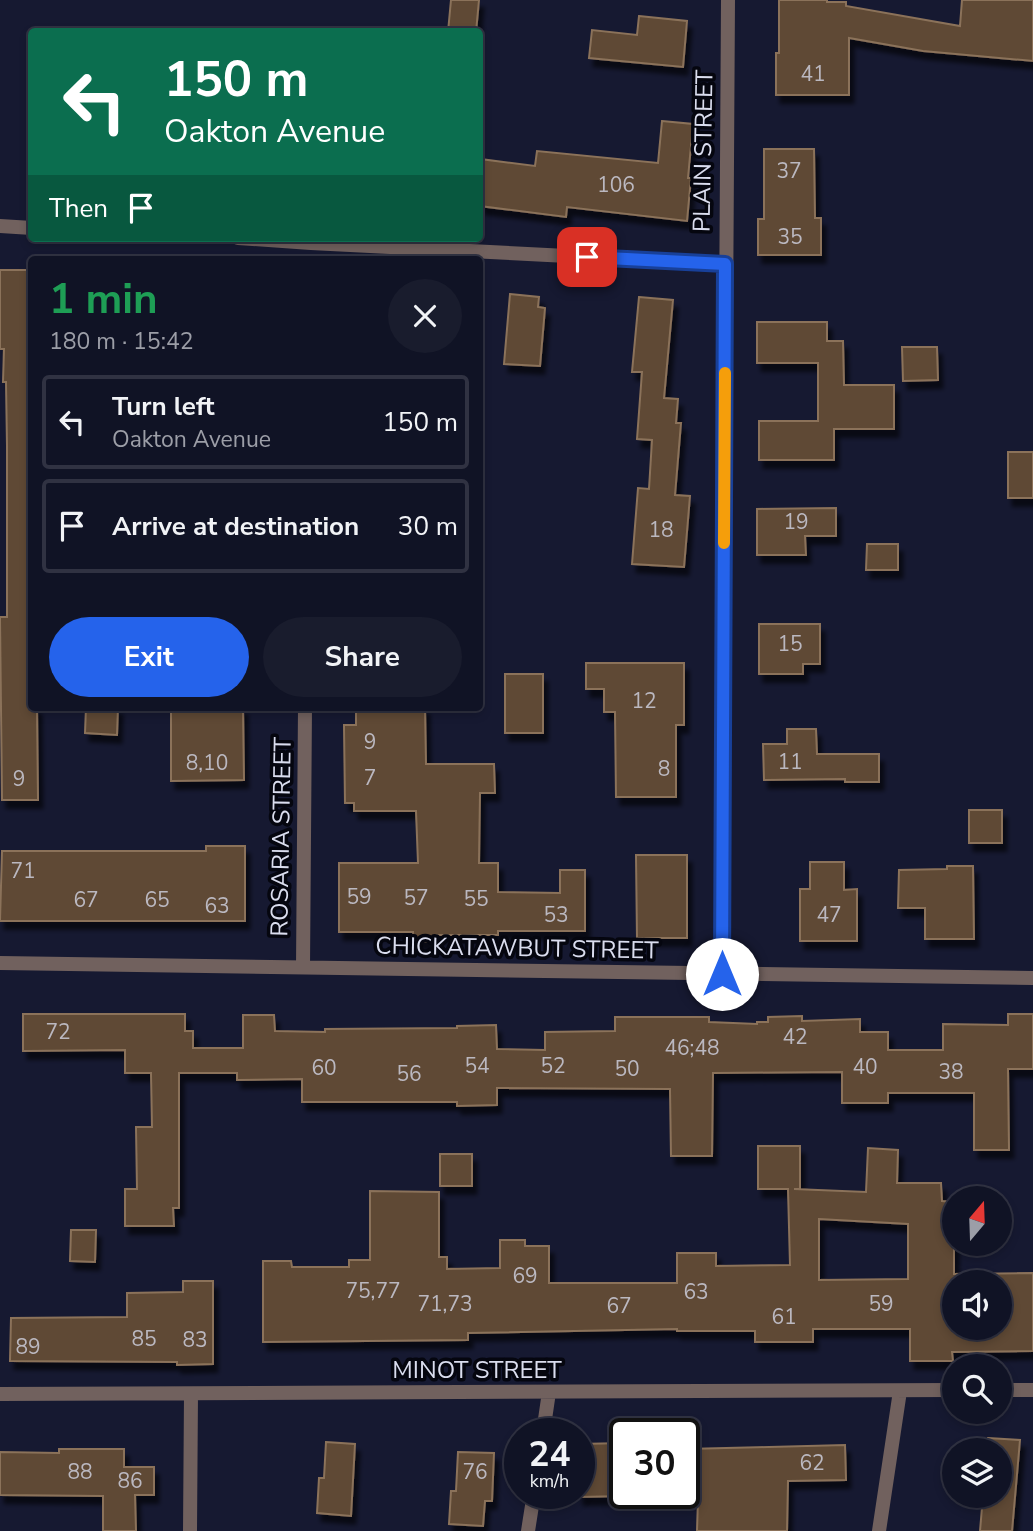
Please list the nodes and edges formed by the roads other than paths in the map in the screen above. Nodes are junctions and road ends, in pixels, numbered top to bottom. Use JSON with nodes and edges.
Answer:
{"nodes":[{"id":1,"x":728,"y":0,"type":"edge"},
{"id":2,"x":0,"y":226,"type":"edge"},
{"id":3,"x":28,"y":228,"type":"edge"},
{"id":4,"x":296,"y":242,"type":"edge"},
{"id":5,"x":310,"y":243,"type":"junction"},
{"id":6,"x":310,"y":256,"type":"edge"},
{"id":7,"x":725,"y":264,"type":"junction"},
{"id":8,"x":306,"y":711,"type":"edge"},
{"id":9,"x":0,"y":962,"type":"edge"},
{"id":10,"x":303,"y":967,"type":"junction"},
{"id":11,"x":722,"y":974,"type":"junction"},
{"id":12,"x":1033,"y":978,"type":"edge"},
{"id":13,"x":942,"y":1390,"type":"edge"},
{"id":14,"x":1012,"y":1390,"type":"edge"},
{"id":15,"x":1033,"y":1390,"type":"edge"},
{"id":16,"x":900,"y":1391,"type":"junction"},
{"id":17,"x":550,"y":1392,"type":"junction"},
{"id":18,"x":0,"y":1394,"type":"edge"},
{"id":19,"x":191,"y":1394,"type":"junction"},
{"id":20,"x":546,"y":1418,"type":"edge"},
{"id":21,"x":531,"y":1509,"type":"edge"},
{"id":22,"x":190,"y":1531,"type":"edge"},
{"id":23,"x":528,"y":1531,"type":"edge"},
{"id":24,"x":879,"y":1531,"type":"edge"}],
"edges":[{"from":1,"to":7,"type":"street","name":"PLAIN STREET"},
{"from":2,"to":3,"type":"street"},
{"from":4,"to":5,"type":"street"},
{"from":5,"to":6,"type":"street"},
{"from":5,"to":7,"type":"street"},
{"from":7,"to":11,"type":"street","name":"PLAIN STREET"},
{"from":8,"to":10,"type":"street","name":"ROSARIA STREET"},
{"from":9,"to":10,"type":"street","name":"CHICKATAWBUT STREET"},
{"from":10,"to":11,"type":"street","name":"CHICKATAWBUT STREET"},
{"from":11,"to":12,"type":"street","name":"CHICKATAWBUT STREET"},
{"from":13,"to":16,"type":"street","name":"MINOT STREET"},
{"from":14,"to":15,"type":"street"},
{"from":16,"to":17,"type":"street","name":"MINOT STREET"},
{"from":16,"to":24,"type":"street"},
{"from":17,"to":19,"type":"street","name":"MINOT STREET"},
{"from":17,"to":20,"type":"street"},
{"from":18,"to":19,"type":"street","name":"MINOT STREET"},
{"from":19,"to":22,"type":"street"},
{"from":21,"to":23,"type":"street"}]}
